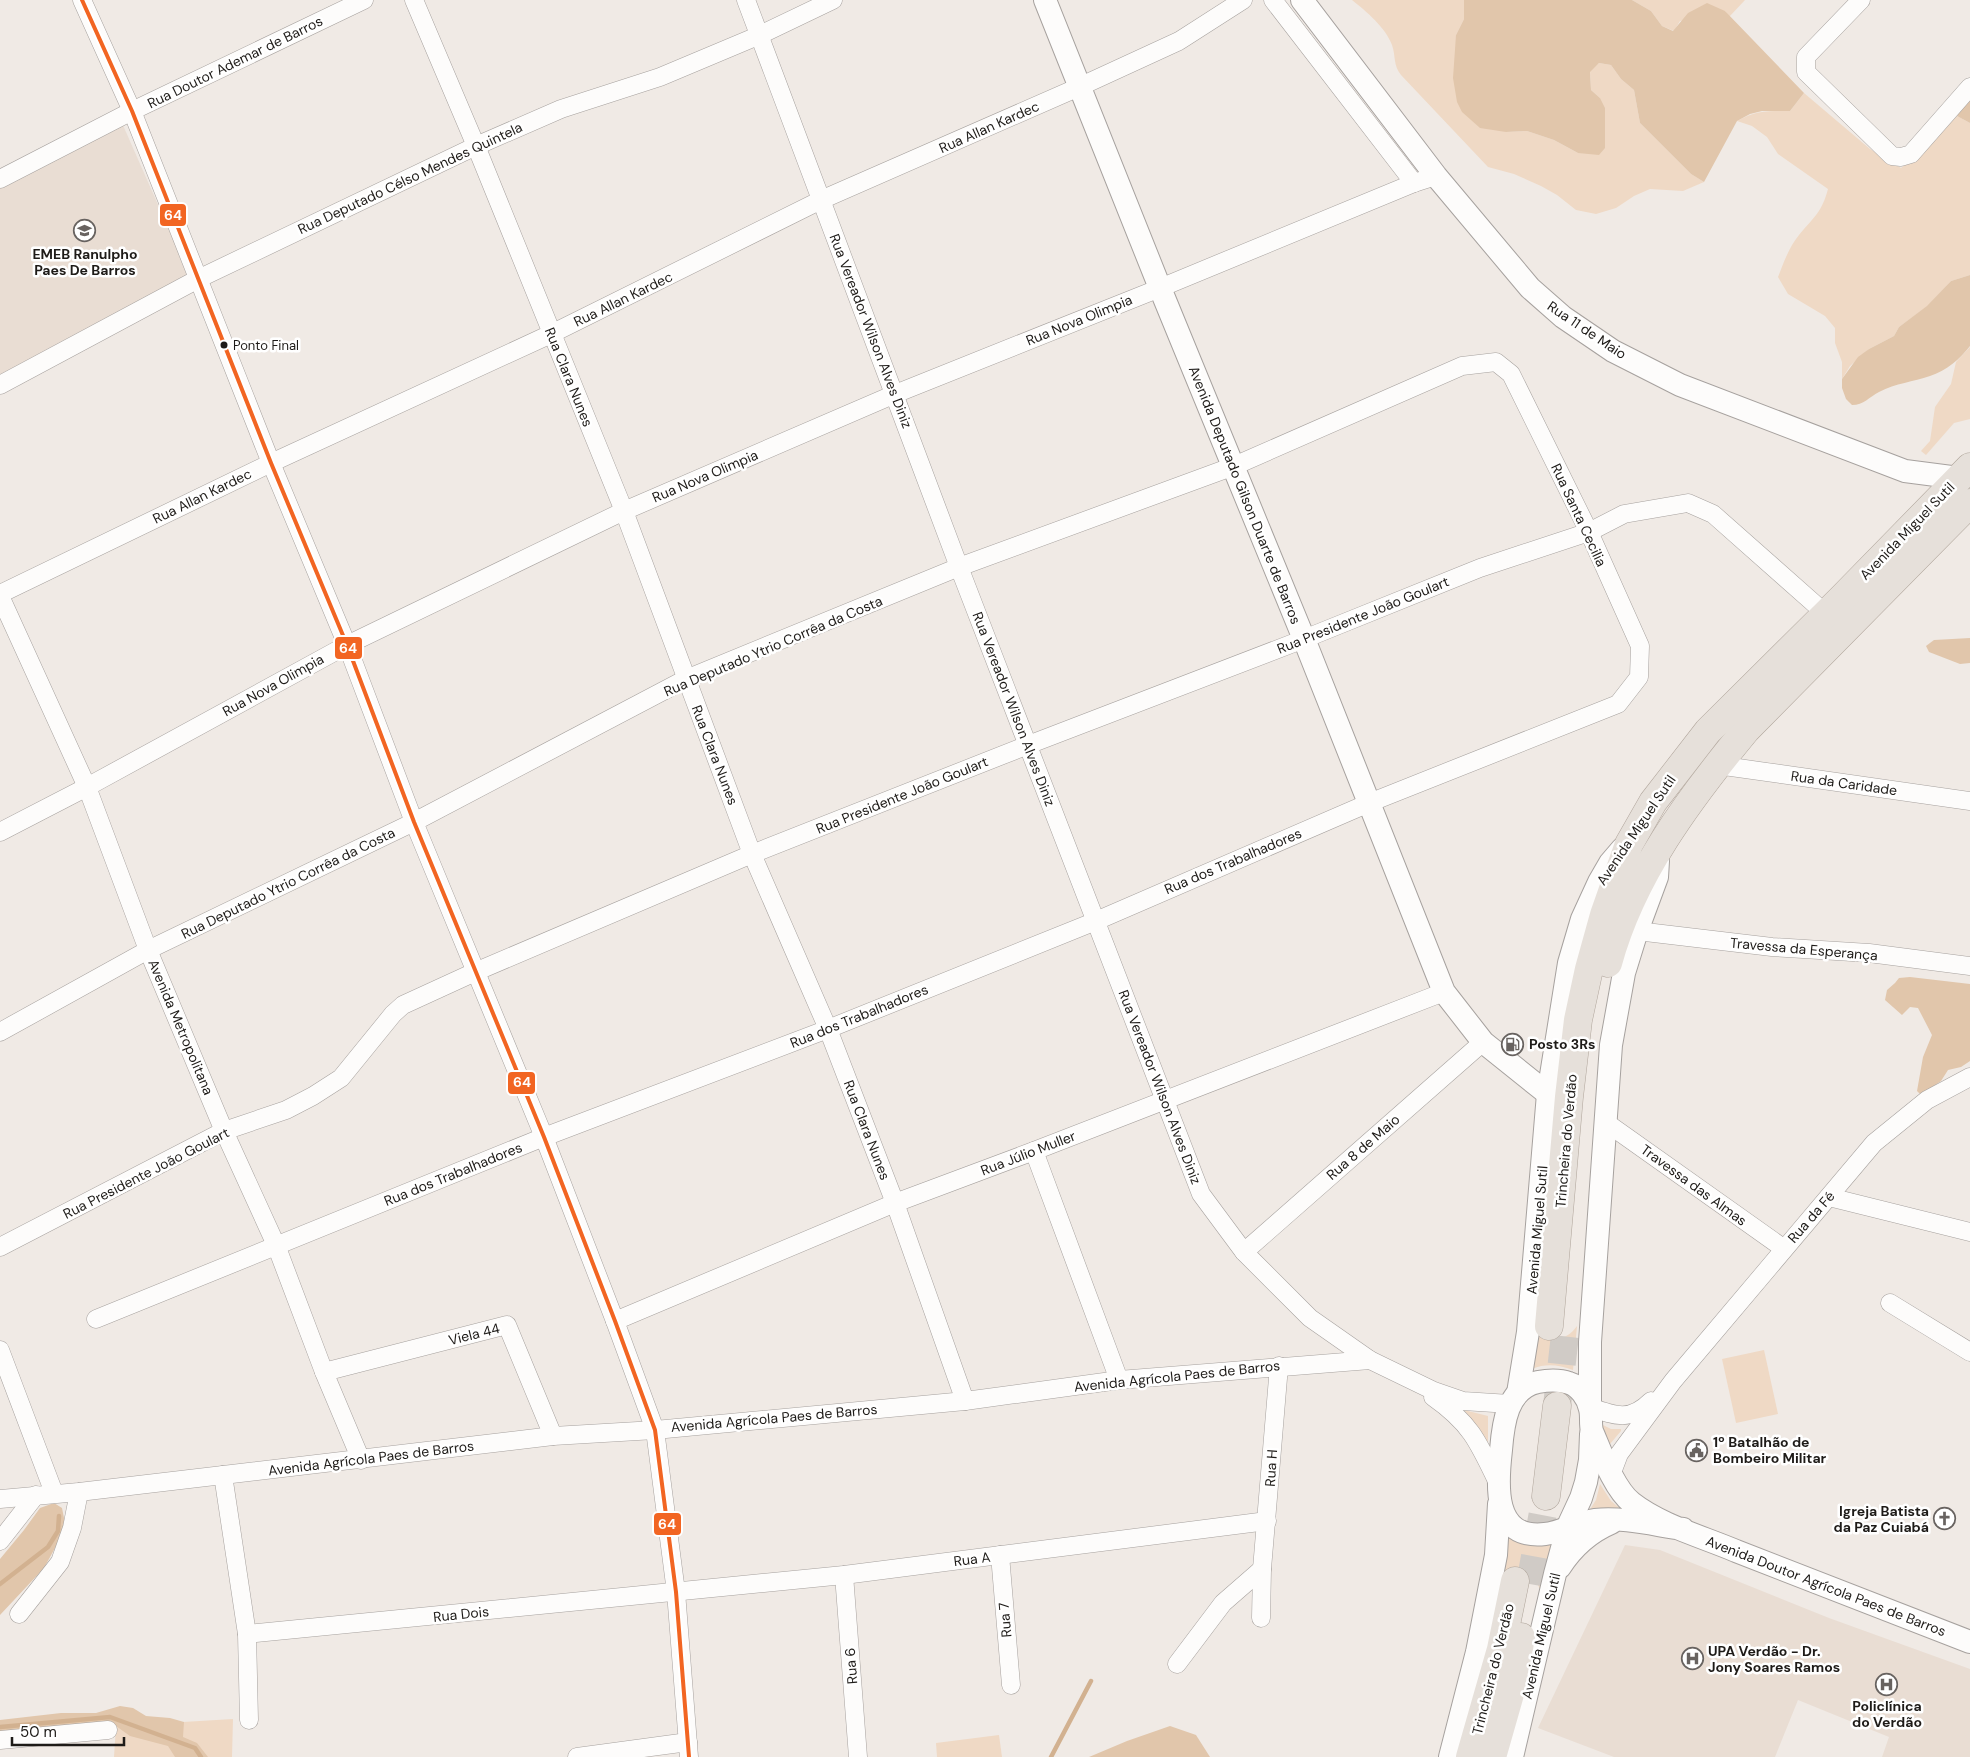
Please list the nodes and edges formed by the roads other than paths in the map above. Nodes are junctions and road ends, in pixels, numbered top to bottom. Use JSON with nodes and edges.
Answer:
{"nodes":[{"id":1,"x":82,"y":0,"type":"edge"},
{"id":2,"x":364,"y":0,"type":"edge"},
{"id":3,"x":414,"y":0,"type":"edge"},
{"id":4,"x":746,"y":0,"type":"edge"},
{"id":5,"x":834,"y":0,"type":"edge"},
{"id":6,"x":1045,"y":0,"type":"edge"},
{"id":7,"x":1242,"y":0,"type":"edge"},
{"id":8,"x":1273,"y":0,"type":"edge"},
{"id":9,"x":1302,"y":0,"type":"edge"},
{"id":10,"x":1861,"y":0,"type":"edge"},
{"id":11,"x":760,"y":35,"type":"junction"},
{"id":12,"x":1080,"y":87,"type":"junction"},
{"id":13,"x":1970,"y":87,"type":"edge"},
{"id":14,"x":132,"y":111,"type":"junction"},
{"id":15,"x":476,"y":146,"type":"junction"},
{"id":16,"x":1436,"y":176,"type":"junction"},
{"id":17,"x":0,"y":179,"type":"edge"},
{"id":18,"x":1414,"y":183,"type":"junction"},
{"id":19,"x":821,"y":200,"type":"junction"},
{"id":20,"x":198,"y":278,"type":"junction"},
{"id":21,"x":1160,"y":288,"type":"junction"},
{"id":22,"x":551,"y":334,"type":"junction"},
{"id":23,"x":1462,"y":366,"type":"joint"},
{"id":24,"x":0,"y":385,"type":"edge"},
{"id":25,"x":895,"y":394,"type":"junction"},
{"id":26,"x":271,"y":463,"type":"junction"},
{"id":27,"x":1234,"y":466,"type":"junction"},
{"id":28,"x":1905,"y":471,"type":"junction"},
{"id":29,"x":1964,"y":473,"type":"edge"},
{"id":30,"x":1937,"y":501,"type":"junction"},
{"id":31,"x":1970,"y":503,"type":"edge"},
{"id":32,"x":624,"y":511,"type":"junction"},
{"id":33,"x":1589,"y":532,"type":"junction"},
{"id":34,"x":959,"y":567,"type":"junction"},
{"id":35,"x":0,"y":595,"type":"edge"},
{"id":36,"x":1826,"y":614,"type":"junction"},
{"id":37,"x":1304,"y":639,"type":"junction"},
{"id":38,"x":347,"y":645,"type":"junction"},
{"id":39,"x":686,"y":680,"type":"junction"},
{"id":40,"x":1618,"y":704,"type":"joint"},
{"id":41,"x":1028,"y":745,"type":"junction"},
{"id":42,"x":1717,"y":765,"type":"junction"},
{"id":43,"x":87,"y":787,"type":"junction"},
{"id":44,"x":1970,"y":801,"type":"edge"},
{"id":45,"x":1369,"y":803,"type":"junction"},
{"id":46,"x":414,"y":822,"type":"junction"},
{"id":47,"x":0,"y":832,"type":"edge"},
{"id":48,"x":1629,"y":844,"type":"junction"},
{"id":49,"x":1658,"y":851,"type":"junction"},
{"id":50,"x":752,"y":854,"type":"junction"},
{"id":51,"x":1096,"y":921,"type":"junction"},
{"id":52,"x":1637,"y":931,"type":"junction"},
{"id":53,"x":148,"y":950,"type":"junction"},
{"id":54,"x":1970,"y":966,"type":"edge"},
{"id":55,"x":475,"y":972,"type":"junction"},
{"id":56,"x":1444,"y":992,"type":"junction"},
{"id":57,"x":828,"y":1029,"type":"junction"},
{"id":58,"x":0,"y":1032,"type":"edge"},
{"id":59,"x":1483,"y":1042,"type":"junction"},
{"id":60,"x":1551,"y":1068,"type":"junction"},
{"id":61,"x":1524,"y":1075,"type":"junction"},
{"id":62,"x":1970,"y":1077,"type":"edge"},
{"id":63,"x":1548,"y":1094,"type":"junction"},
{"id":64,"x":1165,"y":1099,"type":"junction"},
{"id":65,"x":1604,"y":1121,"type":"junction"},
{"id":66,"x":224,"y":1131,"type":"junction"},
{"id":67,"x":544,"y":1137,"type":"junction"},
{"id":68,"x":1034,"y":1151,"type":"junction"},
{"id":69,"x":1829,"y":1197,"type":"junction"},
{"id":70,"x":895,"y":1203,"type":"junction"},
{"id":71,"x":1970,"y":1232,"type":"edge"},
{"id":72,"x":276,"y":1245,"type":"junction"},
{"id":73,"x":0,"y":1247,"type":"edge"},
{"id":74,"x":1783,"y":1248,"type":"junction"},
{"id":75,"x":1244,"y":1252,"type":"junction"},
{"id":76,"x":1890,"y":1303,"type":"dead end"},
{"id":77,"x":96,"y":1318,"type":"dead end"},
{"id":78,"x":615,"y":1321,"type":"junction"},
{"id":79,"x":0,"y":1350,"type":"edge"},
{"id":80,"x":1970,"y":1352,"type":"edge"},
{"id":81,"x":1370,"y":1360,"type":"junction"},
{"id":82,"x":1279,"y":1366,"type":"junction"},
{"id":83,"x":324,"y":1372,"type":"junction"},
{"id":84,"x":1408,"y":1379,"type":"junction"},
{"id":85,"x":1119,"y":1380,"type":"junction"},
{"id":86,"x":1673,"y":1381,"type":"junction"},
{"id":87,"x":965,"y":1401,"type":"junction"},
{"id":88,"x":1531,"y":1402,"type":"junction"},
{"id":89,"x":1591,"y":1418,"type":"junction"},
{"id":90,"x":655,"y":1430,"type":"junction"},
{"id":91,"x":554,"y":1436,"type":"junction"},
{"id":92,"x":361,"y":1460,"type":"junction"},
{"id":93,"x":1611,"y":1475,"type":"junction"},
{"id":94,"x":223,"y":1476,"type":"junction"},
{"id":95,"x":79,"y":1492,"type":"junction"},
{"id":96,"x":1498,"y":1492,"type":"junction"},
{"id":97,"x":54,"y":1493,"type":"junction"},
{"id":98,"x":36,"y":1495,"type":"junction"},
{"id":99,"x":1538,"y":1495,"type":"tunnel mouth"},
{"id":100,"x":0,"y":1499,"type":"edge"},
{"id":101,"x":1620,"y":1520,"type":"junction"},
{"id":102,"x":1267,"y":1521,"type":"junction"},
{"id":103,"x":1568,"y":1526,"type":"junction"},
{"id":104,"x":1683,"y":1529,"type":"junction"},
{"id":105,"x":0,"y":1541,"type":"edge"},
{"id":106,"x":1000,"y":1555,"type":"junction"},
{"id":107,"x":1262,"y":1569,"type":"junction"},
{"id":108,"x":1555,"y":1574,"type":"junction"},
{"id":109,"x":844,"y":1575,"type":"junction"},
{"id":110,"x":676,"y":1592,"type":"junction"},
{"id":111,"x":19,"y":1614,"type":"dead end"},
{"id":112,"x":1261,"y":1618,"type":"dead end"},
{"id":113,"x":247,"y":1634,"type":"junction"},
{"id":114,"x":1970,"y":1642,"type":"edge"},
{"id":115,"x":1177,"y":1664,"type":"dead end"},
{"id":116,"x":1011,"y":1685,"type":"dead end"},
{"id":117,"x":249,"y":1720,"type":"dead end"},
{"id":118,"x":108,"y":1730,"type":"dead end"},
{"id":119,"x":0,"y":1740,"type":"edge"},
{"id":120,"x":688,"y":1750,"type":"edge"},
{"id":121,"x":578,"y":1757,"type":"edge"},
{"id":122,"x":858,"y":1757,"type":"edge"},
{"id":123,"x":1450,"y":1757,"type":"edge"},
{"id":124,"x":1470,"y":1757,"type":"edge"},
{"id":125,"x":1492,"y":1757,"type":"edge"},
{"id":126,"x":1512,"y":1757,"type":"edge"}],
"edges":[{"from":1,"to":14,"type":"street"},
{"from":2,"to":14,"type":"street","name":"Rua Doutor Ademar de Barros"},
{"from":3,"to":15,"type":"street","name":"Rua Clara Nunes"},
{"from":4,"to":11,"type":"street","name":"Rua Vereador Wilson Alves Diniz"},
{"from":5,"to":11,"type":"street","name":"Rua Deputado Célso Mendes Quintela"},
{"from":6,"to":12,"type":"street","name":"Avenida Deputado Gilson Duarte de Barros"},
{"from":7,"to":12,"type":"street","name":"Rua Allan Kardec"},
{"from":8,"to":18,"type":"street"},
{"from":9,"to":16,"type":"street","name":"Rua 11 de Maio"},
{"from":10,"to":13,"type":"street"},
{"from":11,"to":15,"type":"street","name":"Rua Deputado Célso Mendes Quintela"},
{"from":11,"to":19,"type":"street","name":"Rua Vereador Wilson Alves Diniz"},
{"from":12,"to":19,"type":"street","name":"Rua Allan Kardec"},
{"from":12,"to":21,"type":"street","name":"Avenida Deputado Gilson Duarte de Barros"},
{"from":14,"to":17,"type":"street","name":"Rua Doutor Ademar de Barros"},
{"from":14,"to":20,"type":"street"},
{"from":15,"to":20,"type":"street","name":"Rua Deputado Célso Mendes Quintela"},
{"from":15,"to":22,"type":"street","name":"Rua Clara Nunes"},
{"from":16,"to":18,"type":"street","name":"Rua Nova Olimpia"},
{"from":16,"to":28,"type":"street","name":"Rua 11 de Maio"},
{"from":18,"to":21,"type":"street","name":"Rua Nova Olimpia"},
{"from":19,"to":22,"type":"street","name":"Rua Allan Kardec"},
{"from":19,"to":25,"type":"street","name":"Rua Vereador Wilson Alves Diniz"},
{"from":20,"to":24,"type":"street","name":"Rua Deputado Célso Mendes Quintela"},
{"from":20,"to":26,"type":"street"},
{"from":21,"to":25,"type":"street","name":"Rua Nova Olimpia"},
{"from":21,"to":27,"type":"street","name":"Avenida Deputado Gilson Duarte de Barros"},
{"from":22,"to":26,"type":"street","name":"Rua Allan Kardec"},
{"from":22,"to":32,"type":"street","name":"Rua Clara Nunes"},
{"from":23,"to":27,"type":"street","name":"Rua Deputado Ytrio Corrêa da Costa"},
{"from":23,"to":33,"type":"street","name":"Rua Santa Cecilia"},
{"from":25,"to":32,"type":"street","name":"Rua Nova Olimpia"},
{"from":25,"to":34,"type":"street","name":"Rua Vereador Wilson Alves Diniz"},
{"from":26,"to":35,"type":"street","name":"Rua Allan Kardec"},
{"from":26,"to":38,"type":"street"},
{"from":27,"to":34,"type":"street","name":"Rua Deputado Ytrio Corrêa da Costa"},
{"from":27,"to":37,"type":"street","name":"Avenida Deputado Gilson Duarte de Barros"},
{"from":28,"to":29,"type":"street","name":"Rua 11 de Maio"},
{"from":28,"to":30,"type":"street","name":"Rua 11 de Maio"},
{"from":29,"to":30,"type":"highway","name":"Avenida Miguel Sutil"},
{"from":30,"to":36,"type":"highway","name":"Avenida Miguel Sutil"},
{"from":31,"to":42,"type":"highway","name":"Avenida Miguel Sutil"},
{"from":32,"to":38,"type":"street","name":"Rua Nova Olimpia"},
{"from":32,"to":39,"type":"street","name":"Rua Clara Nunes"},
{"from":33,"to":36,"type":"street","name":"Rua Presidente João Goulart"},
{"from":33,"to":37,"type":"street","name":"Rua Presidente João Goulart"},
{"from":33,"to":40,"type":"street","name":"Rua Santa Cecilia"},
{"from":34,"to":39,"type":"street","name":"Rua Deputado Ytrio Corrêa da Costa"},
{"from":34,"to":41,"type":"street","name":"Rua Vereador Wilson Alves Diniz"},
{"from":35,"to":43,"type":"street","name":"Avenida Metropolitana"},
{"from":36,"to":48,"type":"highway","name":"Avenida Miguel Sutil"},
{"from":37,"to":41,"type":"street","name":"Rua Presidente João Goulart"},
{"from":37,"to":45,"type":"street","name":"Avenida Deputado Gilson Duarte de Barros"},
{"from":38,"to":43,"type":"street","name":"Rua Nova Olimpia"},
{"from":38,"to":46,"type":"street"},
{"from":39,"to":46,"type":"street","name":"Rua Deputado Ytrio Corrêa da Costa"},
{"from":39,"to":50,"type":"street","name":"Rua Clara Nunes"},
{"from":40,"to":45,"type":"street","name":"Rua dos Trabalhadores"},
{"from":41,"to":50,"type":"street","name":"Rua Presidente João Goulart"},
{"from":41,"to":51,"type":"street","name":"Rua Vereador Wilson Alves Diniz"},
{"from":42,"to":44,"type":"street","name":"Rua da Caridade"},
{"from":42,"to":49,"type":"highway","name":"Avenida Miguel Sutil"},
{"from":43,"to":47,"type":"street","name":"Rua Nova Olimpia"},
{"from":43,"to":53,"type":"street","name":"Avenida Metropolitana"},
{"from":45,"to":51,"type":"street","name":"Rua dos Trabalhadores"},
{"from":45,"to":56,"type":"street","name":"Avenida Deputado Gilson Duarte de Barros"},
{"from":46,"to":53,"type":"street","name":"Rua Deputado Ytrio Corrêa da Costa"},
{"from":46,"to":55,"type":"street"},
{"from":48,"to":49,"type":"highway","name":"Trincheira do Verdão"},
{"from":48,"to":60,"type":"street","name":"Avenida Miguel Sutil"},
{"from":49,"to":52,"type":"street","name":"Avenida Miguel Sutil"},
{"from":50,"to":55,"type":"street","name":"Rua Presidente João Goulart"},
{"from":50,"to":57,"type":"street","name":"Rua Clara Nunes"},
{"from":51,"to":57,"type":"street","name":"Rua dos Trabalhadores"},
{"from":51,"to":64,"type":"street","name":"Rua Vereador Wilson Alves Diniz"},
{"from":52,"to":54,"type":"street","name":"Travessa da Esperança"},
{"from":52,"to":65,"type":"street","name":"Avenida Miguel Sutil"},
{"from":53,"to":58,"type":"street","name":"Rua Deputado Ytrio Corrêa da Costa"},
{"from":53,"to":66,"type":"street","name":"Avenida Metropolitana"},
{"from":55,"to":66,"type":"street","name":"Rua Presidente João Goulart"},
{"from":55,"to":67,"type":"street"},
{"from":56,"to":59,"type":"street","name":"Avenida Deputado Gilson Duarte de Barros"},
{"from":56,"to":64,"type":"street","name":"Rua Júlio Muller"},
{"from":57,"to":67,"type":"street","name":"Rua dos Trabalhadores"},
{"from":57,"to":70,"type":"street","name":"Rua Clara Nunes"},
{"from":59,"to":61,"type":"street","name":"Avenida Deputado Gilson Duarte de Barros"},
{"from":59,"to":75,"type":"street","name":"Rua 8 de Maio"},
{"from":60,"to":61,"type":"street"},
{"from":60,"to":63,"type":"street","name":"Avenida Miguel Sutil"},
{"from":61,"to":63,"type":"street","name":"Avenida Deputado Gilson Duarte de Barros"},
{"from":62,"to":69,"type":"street","name":"Rua da Fé"},
{"from":63,"to":88,"type":"street","name":"Avenida Miguel Sutil"},
{"from":64,"to":68,"type":"street","name":"Rua Júlio Muller"},
{"from":64,"to":75,"type":"street","name":"Rua Vereador Wilson Alves Diniz"},
{"from":65,"to":74,"type":"street","name":"Travessa das Almas"},
{"from":65,"to":89,"type":"street","name":"Avenida Miguel Sutil"},
{"from":66,"to":72,"type":"street","name":"Avenida Metropolitana"},
{"from":66,"to":73,"type":"street","name":"Rua Presidente João Goulart"},
{"from":67,"to":72,"type":"street","name":"Rua dos Trabalhadores"},
{"from":67,"to":78,"type":"street"},
{"from":68,"to":70,"type":"street","name":"Rua Júlio Muller"},
{"from":68,"to":85,"type":"street"},
{"from":69,"to":71,"type":"street"},
{"from":69,"to":74,"type":"street","name":"Rua da Fé"},
{"from":70,"to":78,"type":"street","name":"Rua Júlio Muller"},
{"from":70,"to":87,"type":"street","name":"Rua Clara Nunes"},
{"from":72,"to":77,"type":"street","name":"Rua dos Trabalhadores"},
{"from":72,"to":83,"type":"street","name":"Avenida Metropolitana"},
{"from":74,"to":86,"type":"street","name":"Rua da Fé"},
{"from":75,"to":81,"type":"street","name":"Rua Vereador Wilson Alves Diniz"},
{"from":76,"to":80,"type":"street"},
{"from":78,"to":90,"type":"street"},
{"from":79,"to":97,"type":"street"},
{"from":81,"to":82,"type":"street","name":"Avenida Agrícola Paes de Barros"},
{"from":81,"to":84,"type":"street","name":"Avenida Doutor Agrícola Paes de Barros"},
{"from":82,"to":85,"type":"street","name":"Avenida Agrícola Paes de Barros"},
{"from":82,"to":102,"type":"street","name":"Rua H"},
{"from":83,"to":91,"type":"street","name":"Viela 44"},
{"from":83,"to":92,"type":"street","name":"Avenida Metropolitana"},
{"from":84,"to":88,"type":"street","name":"Avenida Doutor Agrícola Paes de Barros"},
{"from":84,"to":96,"type":"street","name":"Avenida Doutor Agrícola Paes de Barros"},
{"from":85,"to":87,"type":"street","name":"Avenida Agrícola Paes de Barros"},
{"from":86,"to":89,"type":"street","name":"Rua da Fé"},
{"from":86,"to":93,"type":"street","name":"Rua da Fé"},
{"from":87,"to":90,"type":"street","name":"Avenida Agrícola Paes de Barros"},
{"from":88,"to":89,"type":"street","name":"Avenida Doutor Agrícola Paes de Barros"},
{"from":88,"to":96,"type":"street","name":"Avenida Miguel Sutil"},
{"from":88,"to":99,"type":"highway"},
{"from":89,"to":93,"type":"street","name":"Avenida Doutor Agrícola Paes de Barros"},
{"from":89,"to":103,"type":"street","name":"Avenida Miguel Sutil"},
{"from":90,"to":91,"type":"street","name":"Avenida Agrícola Paes de Barros"},
{"from":90,"to":110,"type":"street"},
{"from":91,"to":92,"type":"street","name":"Avenida Agrícola Paes de Barros"},
{"from":92,"to":94,"type":"street","name":"Avenida Agrícola Paes de Barros"},
{"from":93,"to":104,"type":"street","name":"Avenida Doutor Agrícola Paes de Barros"},
{"from":94,"to":95,"type":"street","name":"Avenida Agrícola Paes de Barros"},
{"from":94,"to":113,"type":"street"},
{"from":95,"to":97,"type":"street","name":"Avenida Agrícola Paes de Barros"},
{"from":95,"to":111,"type":"street"},
{"from":96,"to":103,"type":"street","name":"Avenida Doutor Agrícola Paes de Barros"},
{"from":96,"to":123,"type":"street","name":"Avenida Miguel Sutil"},
{"from":97,"to":98,"type":"street","name":"Avenida Agrícola Paes de Barros"},
{"from":98,"to":100,"type":"street","name":"Avenida Agrícola Paes de Barros"},
{"from":98,"to":105,"type":"street"},
{"from":101,"to":103,"type":"street","name":"Avenida Doutor Agrícola Paes de Barros"},
{"from":101,"to":104,"type":"street","name":"Avenida Doutor Agrícola Paes de Barros"},
{"from":101,"to":108,"type":"street"},
{"from":102,"to":106,"type":"street","name":"Rua A"},
{"from":102,"to":107,"type":"street","name":"Rua H"},
{"from":103,"to":108,"type":"street","name":"Avenida Miguel Sutil"},
{"from":104,"to":114,"type":"street","name":"Avenida Doutor Agrícola Paes de Barros"},
{"from":106,"to":109,"type":"street","name":"Rua A"},
{"from":106,"to":116,"type":"street","name":"Rua 7"},
{"from":107,"to":112,"type":"street","name":"Rua H"},
{"from":107,"to":115,"type":"street"},
{"from":108,"to":126,"type":"street","name":"Avenida Miguel Sutil"},
{"from":109,"to":110,"type":"street","name":"Rua A"},
{"from":109,"to":122,"type":"street","name":"Rua 6"},
{"from":110,"to":113,"type":"street","name":"Rua Dois"},
{"from":110,"to":120,"type":"street"},
{"from":113,"to":117,"type":"street"},
{"from":118,"to":119,"type":"street"},
{"from":120,"to":121,"type":"street"},
{"from":124,"to":125,"type":"highway","name":"Trincheira do Verdão"}]}
